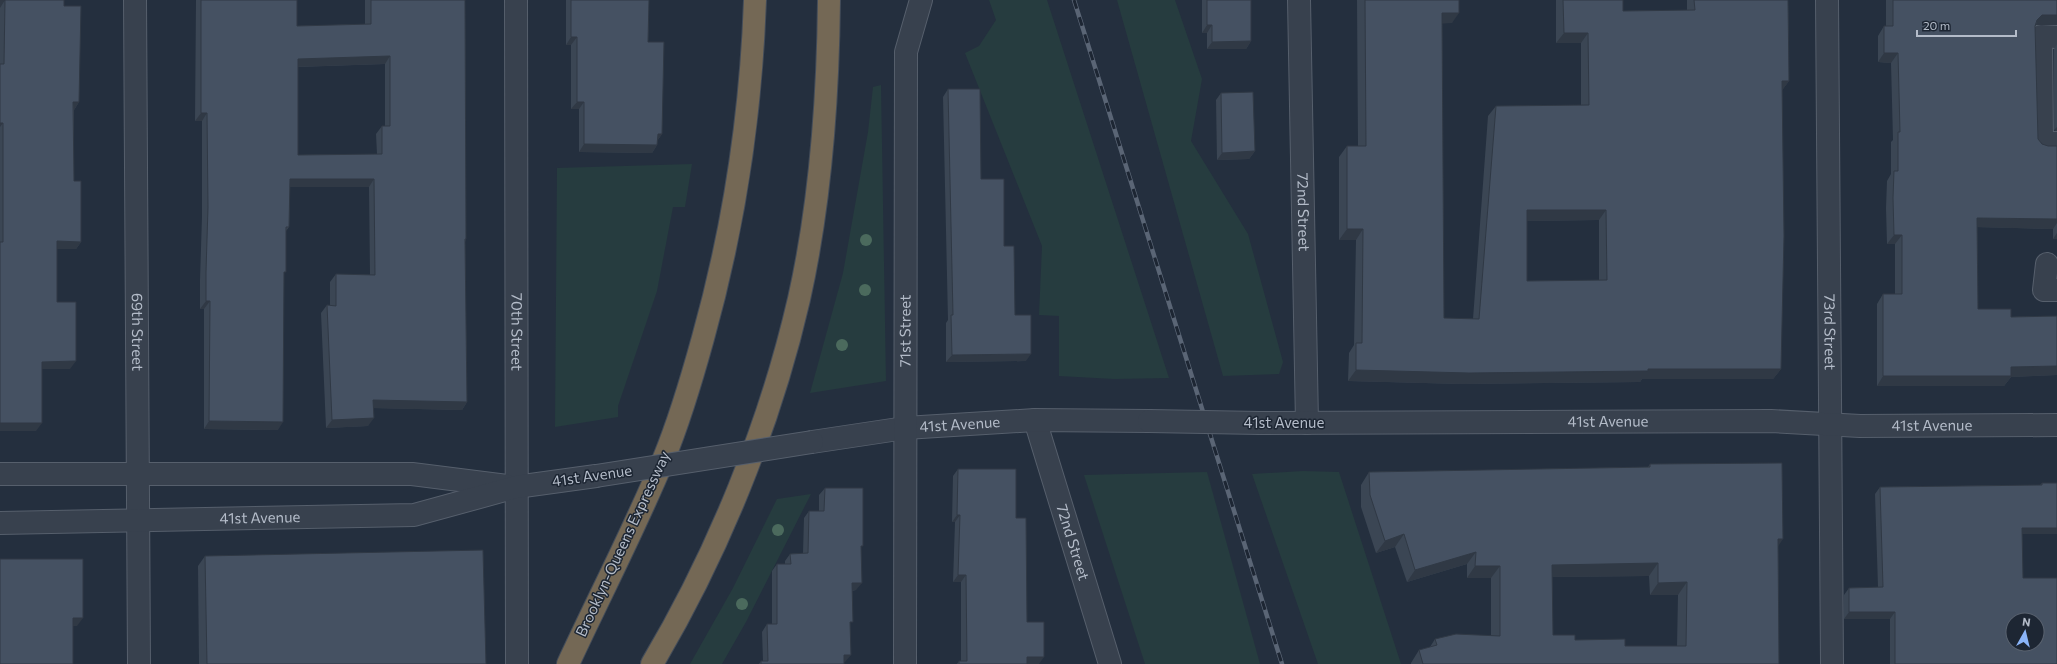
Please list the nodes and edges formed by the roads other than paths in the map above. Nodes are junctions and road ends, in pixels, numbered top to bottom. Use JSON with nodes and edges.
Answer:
{"nodes":[{"id":1,"x":135,"y":0,"type":"edge"},
{"id":2,"x":516,"y":0,"type":"edge"},
{"id":3,"x":755,"y":0,"type":"edge"},
{"id":4,"x":829,"y":0,"type":"edge"},
{"id":5,"x":921,"y":0,"type":"edge"},
{"id":6,"x":1299,"y":0,"type":"edge"},
{"id":7,"x":1827,"y":0,"type":"edge"},
{"id":8,"x":2057,"y":36,"type":"edge"},
{"id":9,"x":2057,"y":143,"type":"edge"},
{"id":10,"x":2047,"y":264,"type":"dead end"},
{"id":11,"x":2057,"y":290,"type":"edge"},
{"id":12,"x":1035,"y":420,"type":"junction"},
{"id":13,"x":1307,"y":423,"type":"junction"},
{"id":14,"x":1831,"y":424,"type":"junction"},
{"id":15,"x":2057,"y":425,"type":"edge"},
{"id":16,"x":905,"y":428,"type":"junction"},
{"id":17,"x":0,"y":474,"type":"edge"},
{"id":18,"x":137,"y":474,"type":"junction"},
{"id":19,"x":516,"y":487,"type":"junction"},
{"id":20,"x":137,"y":522,"type":"junction"},
{"id":21,"x":0,"y":523,"type":"edge"},
{"id":22,"x":517,"y":654,"type":"edge"},
{"id":23,"x":139,"y":664,"type":"edge"},
{"id":24,"x":568,"y":664,"type":"edge"},
{"id":25,"x":652,"y":664,"type":"edge"},
{"id":26,"x":905,"y":664,"type":"edge"},
{"id":27,"x":1110,"y":664,"type":"edge"},
{"id":28,"x":1832,"y":664,"type":"edge"}],
"edges":[{"from":1,"to":18,"type":"street","name":"69th Street"},
{"from":2,"to":19,"type":"street","name":"70th Street"},
{"from":3,"to":24,"type":"highway","name":"Brooklyn-Queens Expressway"},
{"from":4,"to":25,"type":"highway"},
{"from":5,"to":16,"type":"street","name":"71st Street"},
{"from":6,"to":13,"type":"street","name":"72nd Street"},
{"from":7,"to":14,"type":"street","name":"73rd Street"},
{"from":8,"to":9,"type":"street"},
{"from":10,"to":11,"type":"street"},
{"from":12,"to":13,"type":"street","name":"41st Avenue","bridge":true},
{"from":12,"to":16,"type":"street","name":"41st Avenue"},
{"from":12,"to":27,"type":"street","name":"72nd Street"},
{"from":13,"to":14,"type":"street","name":"41st Avenue"},
{"from":14,"to":15,"type":"street","name":"41st Avenue"},
{"from":14,"to":28,"type":"street","name":"73rd Street"},
{"from":16,"to":19,"type":"street","name":"41st Avenue","bridge":true},
{"from":16,"to":26,"type":"street","name":"71st Street"},
{"from":17,"to":18,"type":"street","name":"41st Avenue"},
{"from":18,"to":19,"type":"street","name":"41st Avenue"},
{"from":18,"to":20,"type":"street","name":"69th Street"},
{"from":19,"to":20,"type":"street","name":"41st Avenue"},
{"from":19,"to":22,"type":"street","name":"70th Street"},
{"from":20,"to":21,"type":"street","name":"41st Avenue"},
{"from":20,"to":23,"type":"street","name":"69th Street"}]}
